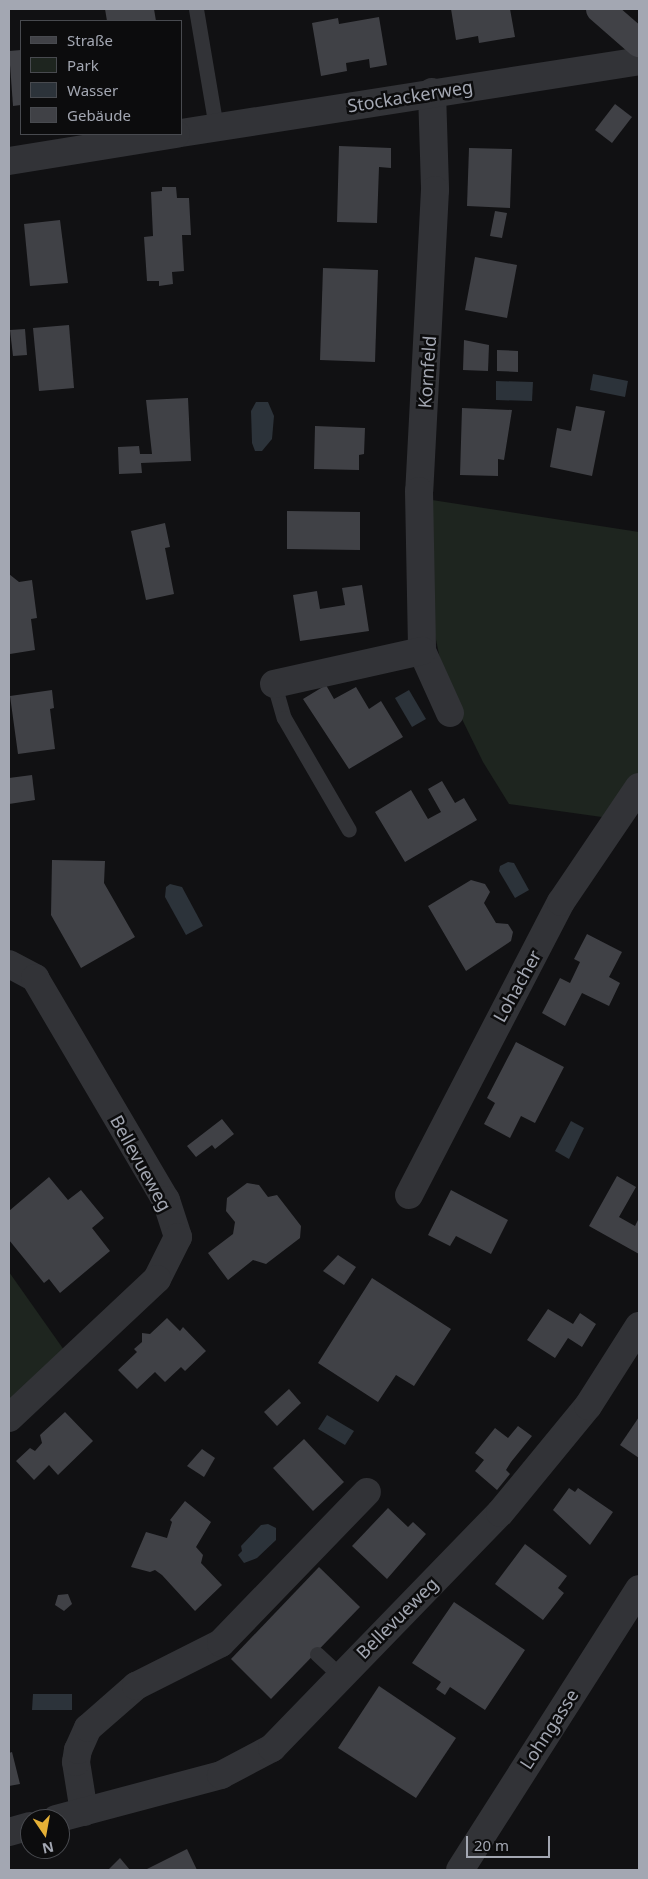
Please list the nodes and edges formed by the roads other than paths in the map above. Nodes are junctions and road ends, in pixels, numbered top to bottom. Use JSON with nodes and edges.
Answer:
{"nodes":[{"id":1,"x":196,"y":9,"type":"edge"},
{"id":2,"x":600,"y":9,"type":"edge"},
{"id":3,"x":639,"y":44,"type":"edge"},
{"id":4,"x":639,"y":61,"type":"edge"},
{"id":5,"x":432,"y":92,"type":"junction"},
{"id":6,"x":216,"y":127,"type":"junction"},
{"id":7,"x":182,"y":133,"type":"edge"},
{"id":8,"x":170,"y":135,"type":"edge"},
{"id":9,"x":9,"y":161,"type":"edge"},
{"id":10,"x":422,"y":651,"type":"junction"},
{"id":11,"x":274,"y":684,"type":"joint"},
{"id":12,"x":450,"y":713,"type":"dead end"},
{"id":13,"x":639,"y":786,"type":"edge"},
{"id":14,"x":349,"y":830,"type":"dead end"},
{"id":15,"x":9,"y":964,"type":"edge"},
{"id":16,"x":409,"y":1195,"type":"dead end"},
{"id":17,"x":639,"y":1326,"type":"edge"},
{"id":18,"x":9,"y":1418,"type":"edge"},
{"id":19,"x":367,"y":1492,"type":"dead end"},
{"id":20,"x":639,"y":1589,"type":"edge"},
{"id":21,"x":317,"y":1654,"type":"dead end"},
{"id":22,"x":341,"y":1676,"type":"junction"},
{"id":23,"x":84,"y":1812,"type":"junction"},
{"id":24,"x":70,"y":1816,"type":"edge"},
{"id":25,"x":460,"y":1870,"type":"edge"}],
"edges":[{"from":1,"to":6,"type":"lane"},
{"from":2,"to":3,"type":"street"},
{"from":4,"to":5,"type":"street","name":"Stockackerweg"},
{"from":5,"to":6,"type":"street","name":"Stockackerweg"},
{"from":5,"to":10,"type":"street","name":"Kornfeld"},
{"from":6,"to":7,"type":"street","name":"Stockackerweg"},
{"from":8,"to":9,"type":"street"},
{"from":10,"to":11,"type":"street"},
{"from":10,"to":12,"type":"street","name":"Kornfeld"},
{"from":11,"to":14,"type":"lane"},
{"from":13,"to":16,"type":"street","name":"Lohacher"},
{"from":15,"to":18,"type":"street","name":"Bellevueweg"},
{"from":17,"to":22,"type":"street","name":"Bellevueweg"},
{"from":19,"to":23,"type":"street"},
{"from":20,"to":25,"type":"street","name":"Lohngasse"},
{"from":21,"to":22,"type":"lane"},
{"from":22,"to":23,"type":"street","name":"Bellevueweg"},
{"from":23,"to":24,"type":"street","name":"Bellevueweg"}]}
